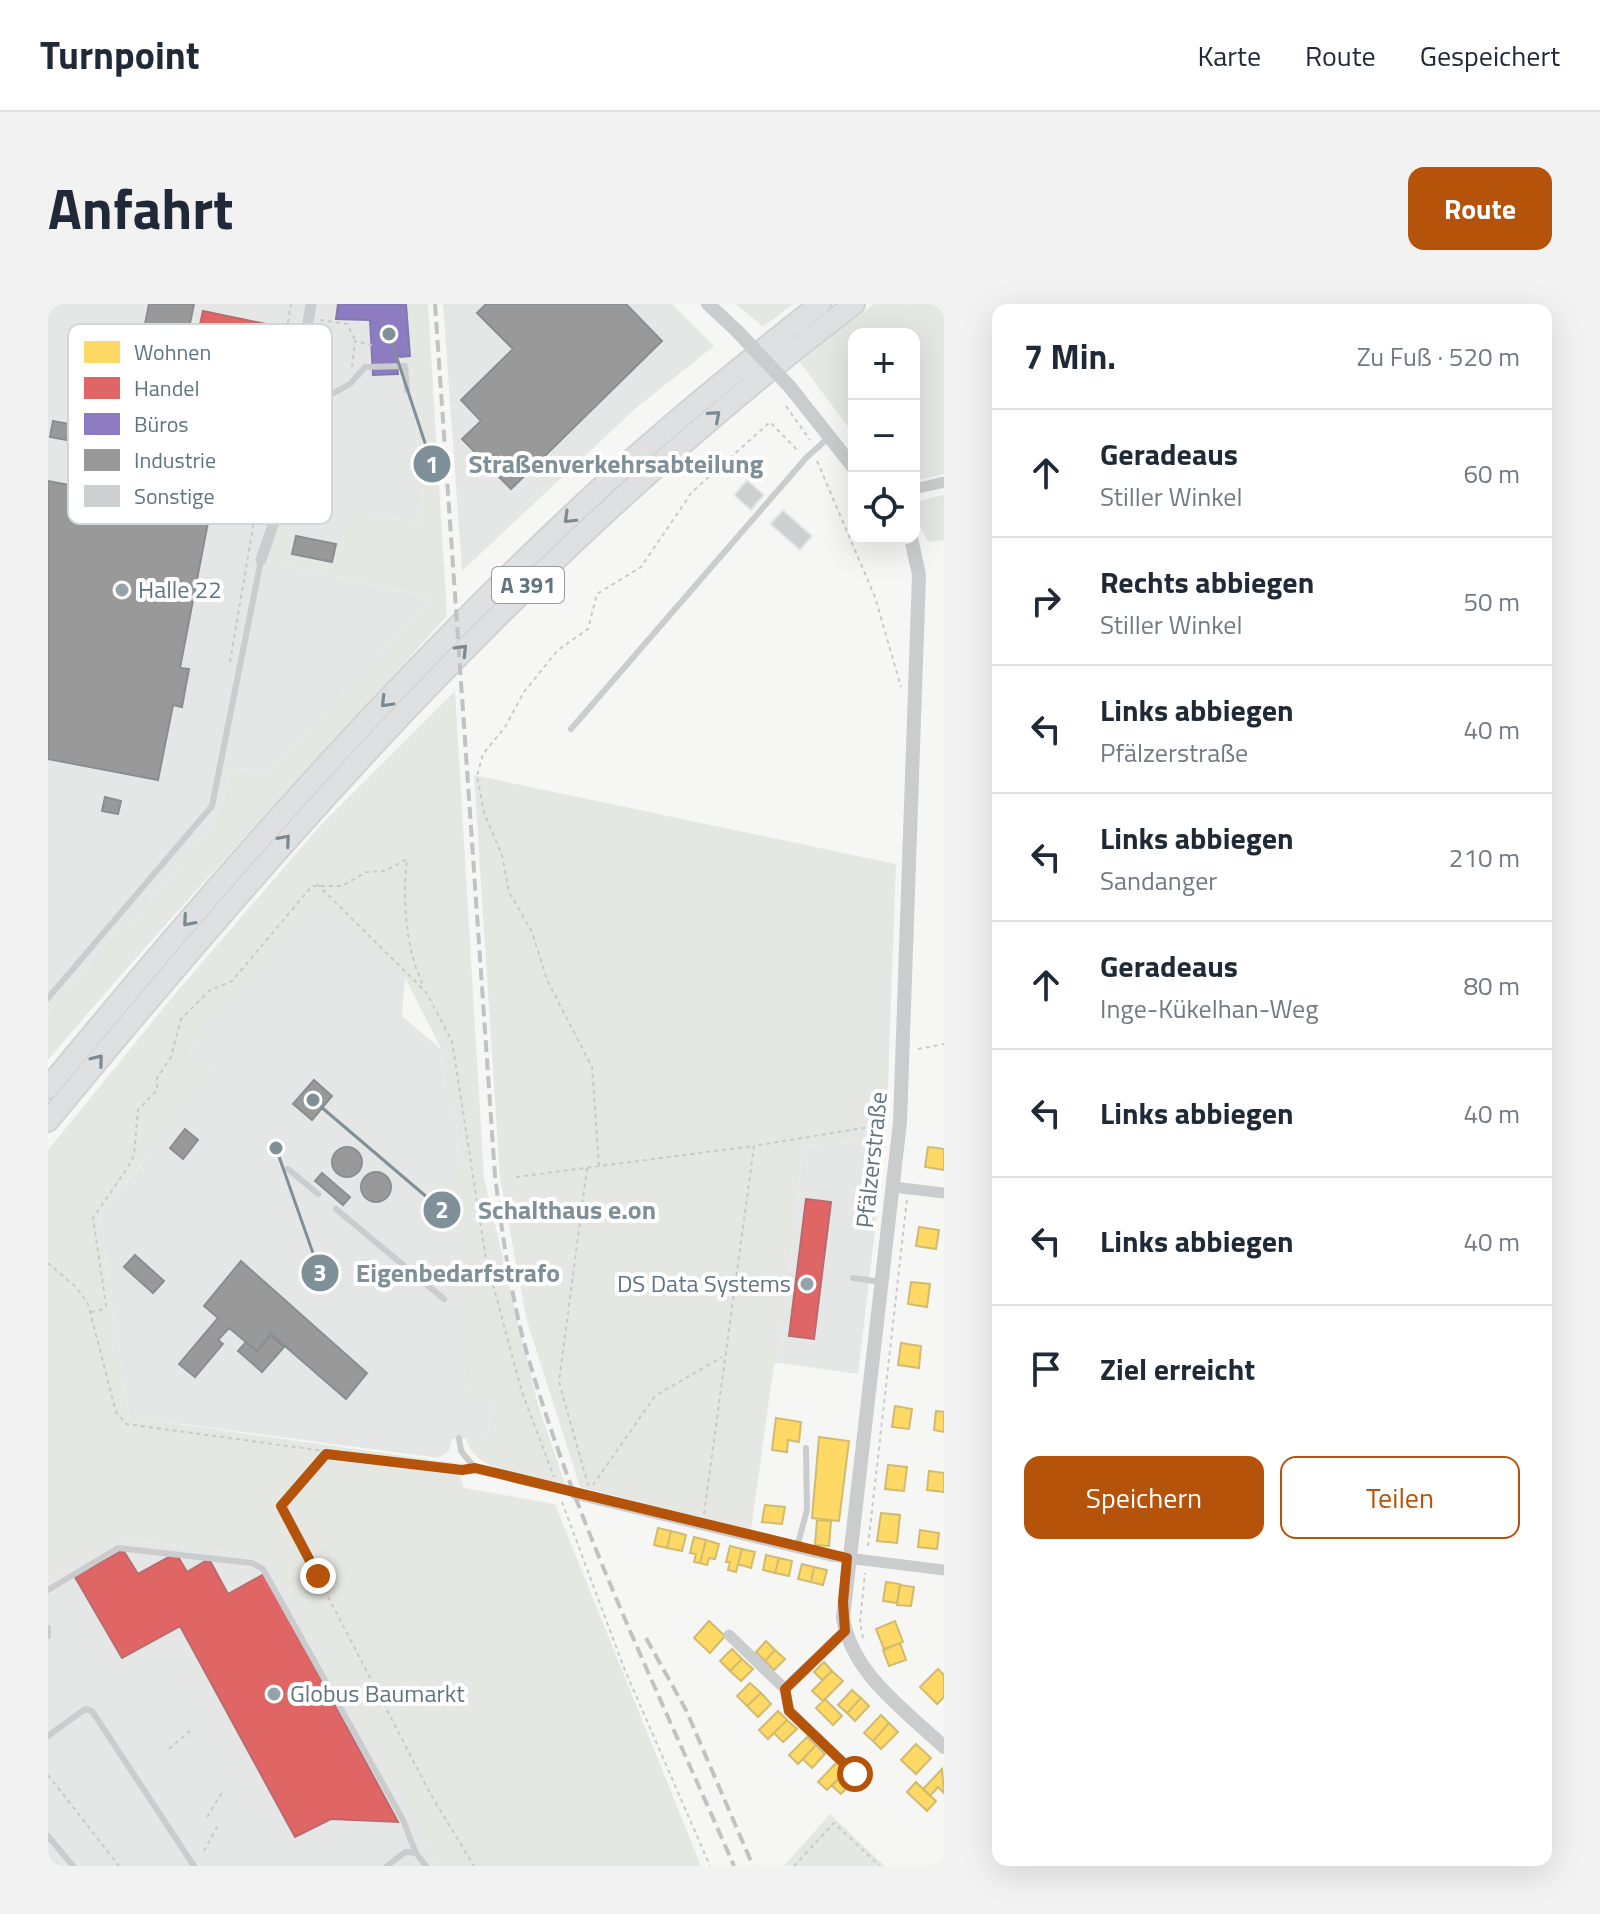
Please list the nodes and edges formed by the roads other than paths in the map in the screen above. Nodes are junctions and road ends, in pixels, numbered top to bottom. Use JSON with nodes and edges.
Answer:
{"nodes":[{"id":1,"x":311,"y":304,"type":"edge"},
{"id":2,"x":708,"y":304,"type":"edge"},
{"id":3,"x":820,"y":304,"type":"edge"},
{"id":4,"x":854,"y":304,"type":"edge"},
{"id":5,"x":308,"y":324,"type":"edge"},
{"id":6,"x":407,"y":390,"type":"dead end"},
{"id":7,"x":332,"y":394,"type":"edge"},
{"id":8,"x":829,"y":438,"type":"junction"},
{"id":9,"x":848,"y":461,"type":"edge"},
{"id":10,"x":944,"y":482,"type":"edge"},
{"id":11,"x":920,"y":488,"type":"edge"},
{"id":12,"x":273,"y":524,"type":"edge"},
{"id":13,"x":912,"y":544,"type":"edge"},
{"id":14,"x":261,"y":560,"type":"joint"},
{"id":15,"x":571,"y":729,"type":"dead end"},
{"id":16,"x":48,"y":998,"type":"edge"},
{"id":17,"x":48,"y":1088,"type":"edge"},
{"id":18,"x":48,"y":1121,"type":"edge"},
{"id":19,"x":288,"y":1169,"type":"dead end"},
{"id":20,"x":899,"y":1188,"type":"junction"},
{"id":21,"x":944,"y":1193,"type":"edge"},
{"id":22,"x":318,"y":1194,"type":"dead end"},
{"id":23,"x":336,"y":1209,"type":"dead end"},
{"id":24,"x":853,"y":1278,"type":"dead end"},
{"id":25,"x":882,"y":1282,"type":"junction"},
{"id":26,"x":444,"y":1299,"type":"dead end"},
{"id":27,"x":459,"y":1438,"type":"dead end"},
{"id":28,"x":806,"y":1448,"type":"dead end"},
{"id":29,"x":575,"y":1494,"type":"joint"},
{"id":30,"x":797,"y":1547,"type":"junction"},
{"id":31,"x":847,"y":1558,"type":"junction"},
{"id":32,"x":944,"y":1570,"type":"edge"},
{"id":33,"x":48,"y":1590,"type":"edge"},
{"id":34,"x":48,"y":1628,"type":"edge"},
{"id":35,"x":845,"y":1631,"type":"junction"},
{"id":36,"x":729,"y":1635,"type":"dead end"},
{"id":37,"x":48,"y":1636,"type":"edge"},
{"id":38,"x":785,"y":1689,"type":"junction"},
{"id":39,"x":48,"y":1736,"type":"edge"},
{"id":40,"x":944,"y":1747,"type":"edge"},
{"id":41,"x":855,"y":1774,"type":"dead end"},
{"id":42,"x":48,"y":1836,"type":"edge"},
{"id":43,"x":416,"y":1853,"type":"junction"},
{"id":44,"x":73,"y":1866,"type":"edge"},
{"id":45,"x":194,"y":1866,"type":"edge"},
{"id":46,"x":387,"y":1866,"type":"edge"},
{"id":47,"x":426,"y":1866,"type":"edge"}],
"edges":[{"from":1,"to":5,"type":"street"},
{"from":2,"to":8,"type":"street","bridge":true},
{"from":3,"to":17,"type":"highway","number":"A 391","one_way":true},
{"from":18,"to":4,"type":"highway","number":"A 391","one_way":true},
{"from":6,"to":7,"type":"lane"},
{"from":8,"to":9,"type":"street"},
{"from":8,"to":15,"type":"lane"},
{"from":10,"to":11,"type":"street"},
{"from":12,"to":14,"type":"street"},
{"from":13,"to":20,"type":"street","name":"Pfälzerstraße"},
{"from":14,"to":16,"type":"lane"},
{"from":19,"to":22,"type":"lane"},
{"from":20,"to":21,"type":"street"},
{"from":20,"to":25,"type":"street","name":"Pfälzerstraße"},
{"from":23,"to":26,"type":"lane"},
{"from":24,"to":25,"type":"lane"},
{"from":25,"to":31,"type":"street","name":"Pfälzerstraße"},
{"from":27,"to":29,"type":"lane"},
{"from":28,"to":30,"type":"lane"},
{"from":29,"to":30,"type":"street"},
{"from":30,"to":31,"type":"street"},
{"from":31,"to":32,"type":"street"},
{"from":31,"to":35,"type":"street","name":"Pfälzerstraße"},
{"from":33,"to":43,"type":"lane"},
{"from":34,"to":37,"type":"lane"},
{"from":35,"to":38,"type":"street"},
{"from":35,"to":40,"type":"street","name":"Pfälzerstraße"},
{"from":36,"to":38,"type":"street"},
{"from":38,"to":41,"type":"street"},
{"from":39,"to":45,"type":"lane"},
{"from":42,"to":44,"type":"lane"},
{"from":43,"to":46,"type":"lane"},
{"from":43,"to":47,"type":"lane"}]}
